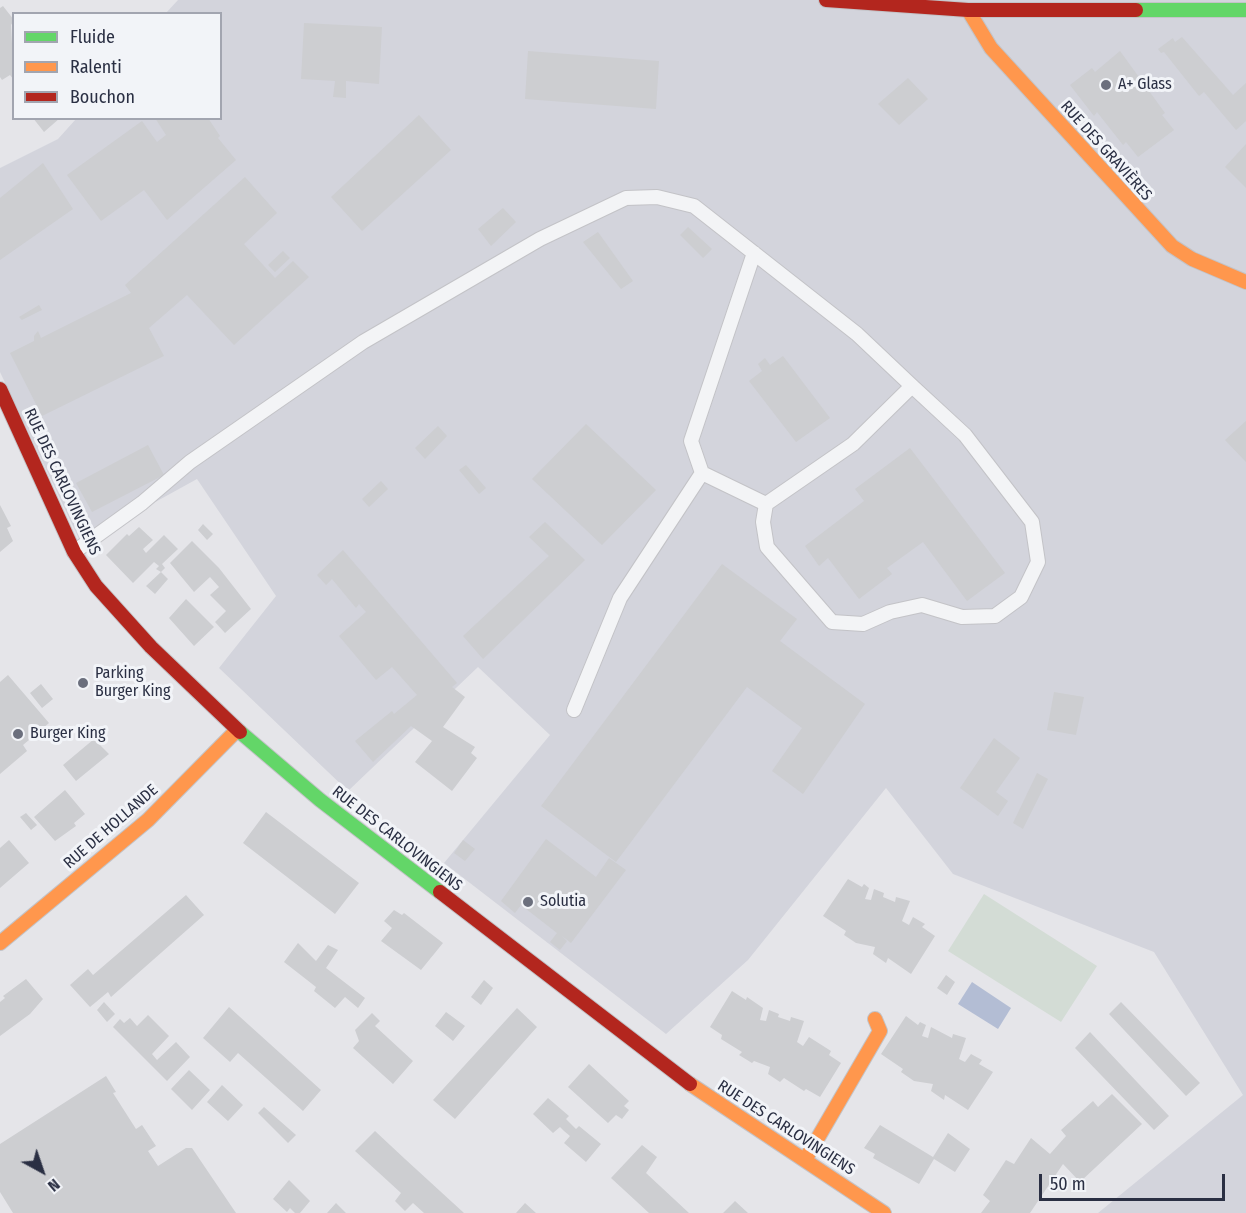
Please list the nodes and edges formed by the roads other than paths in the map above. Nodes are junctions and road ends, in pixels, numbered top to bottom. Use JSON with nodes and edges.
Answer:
{"nodes":[{"id":1,"x":826,"y":0,"type":"edge"},
{"id":2,"x":968,"y":10,"type":"junction"},
{"id":3,"x":1246,"y":10,"type":"edge"},
{"id":4,"x":754,"y":253,"type":"junction"},
{"id":5,"x":1246,"y":282,"type":"edge"},
{"id":6,"x":912,"y":386,"type":"junction"},
{"id":7,"x":0,"y":389,"type":"edge"},
{"id":8,"x":702,"y":473,"type":"junction"},
{"id":9,"x":766,"y":504,"type":"junction"},
{"id":10,"x":74,"y":552,"type":"junction"},
{"id":11,"x":574,"y":710,"type":"dead end"},
{"id":12,"x":237,"y":729,"type":"junction"},
{"id":13,"x":0,"y":943,"type":"edge"},
{"id":14,"x":874,"y":1018,"type":"dead end"},
{"id":15,"x":805,"y":1160,"type":"junction"},
{"id":16,"x":884,"y":1213,"type":"edge"}],
"edges":[{"from":1,"to":2,"type":"street"},
{"from":2,"to":3,"type":"street"},
{"from":2,"to":5,"type":"street","name":"RUE DES GRAVIÈRES"},
{"from":4,"to":6,"type":"lane"},
{"from":4,"to":8,"type":"lane"},
{"from":4,"to":10,"type":"lane"},
{"from":6,"to":9,"type":"lane"},
{"from":6,"to":9,"type":"lane"},
{"from":7,"to":10,"type":"street","name":"RUE DES CARLOVINGIENS"},
{"from":8,"to":9,"type":"lane"},
{"from":8,"to":11,"type":"lane"},
{"from":10,"to":12,"type":"street","name":"RUE DES CARLOVINGIENS"},
{"from":12,"to":13,"type":"street","name":"RUE DE HOLLANDE"},
{"from":12,"to":15,"type":"street","name":"RUE DES CARLOVINGIENS"},
{"from":14,"to":15,"type":"street"},
{"from":15,"to":16,"type":"street","name":"RUE DES CARLOVINGIENS"}]}
